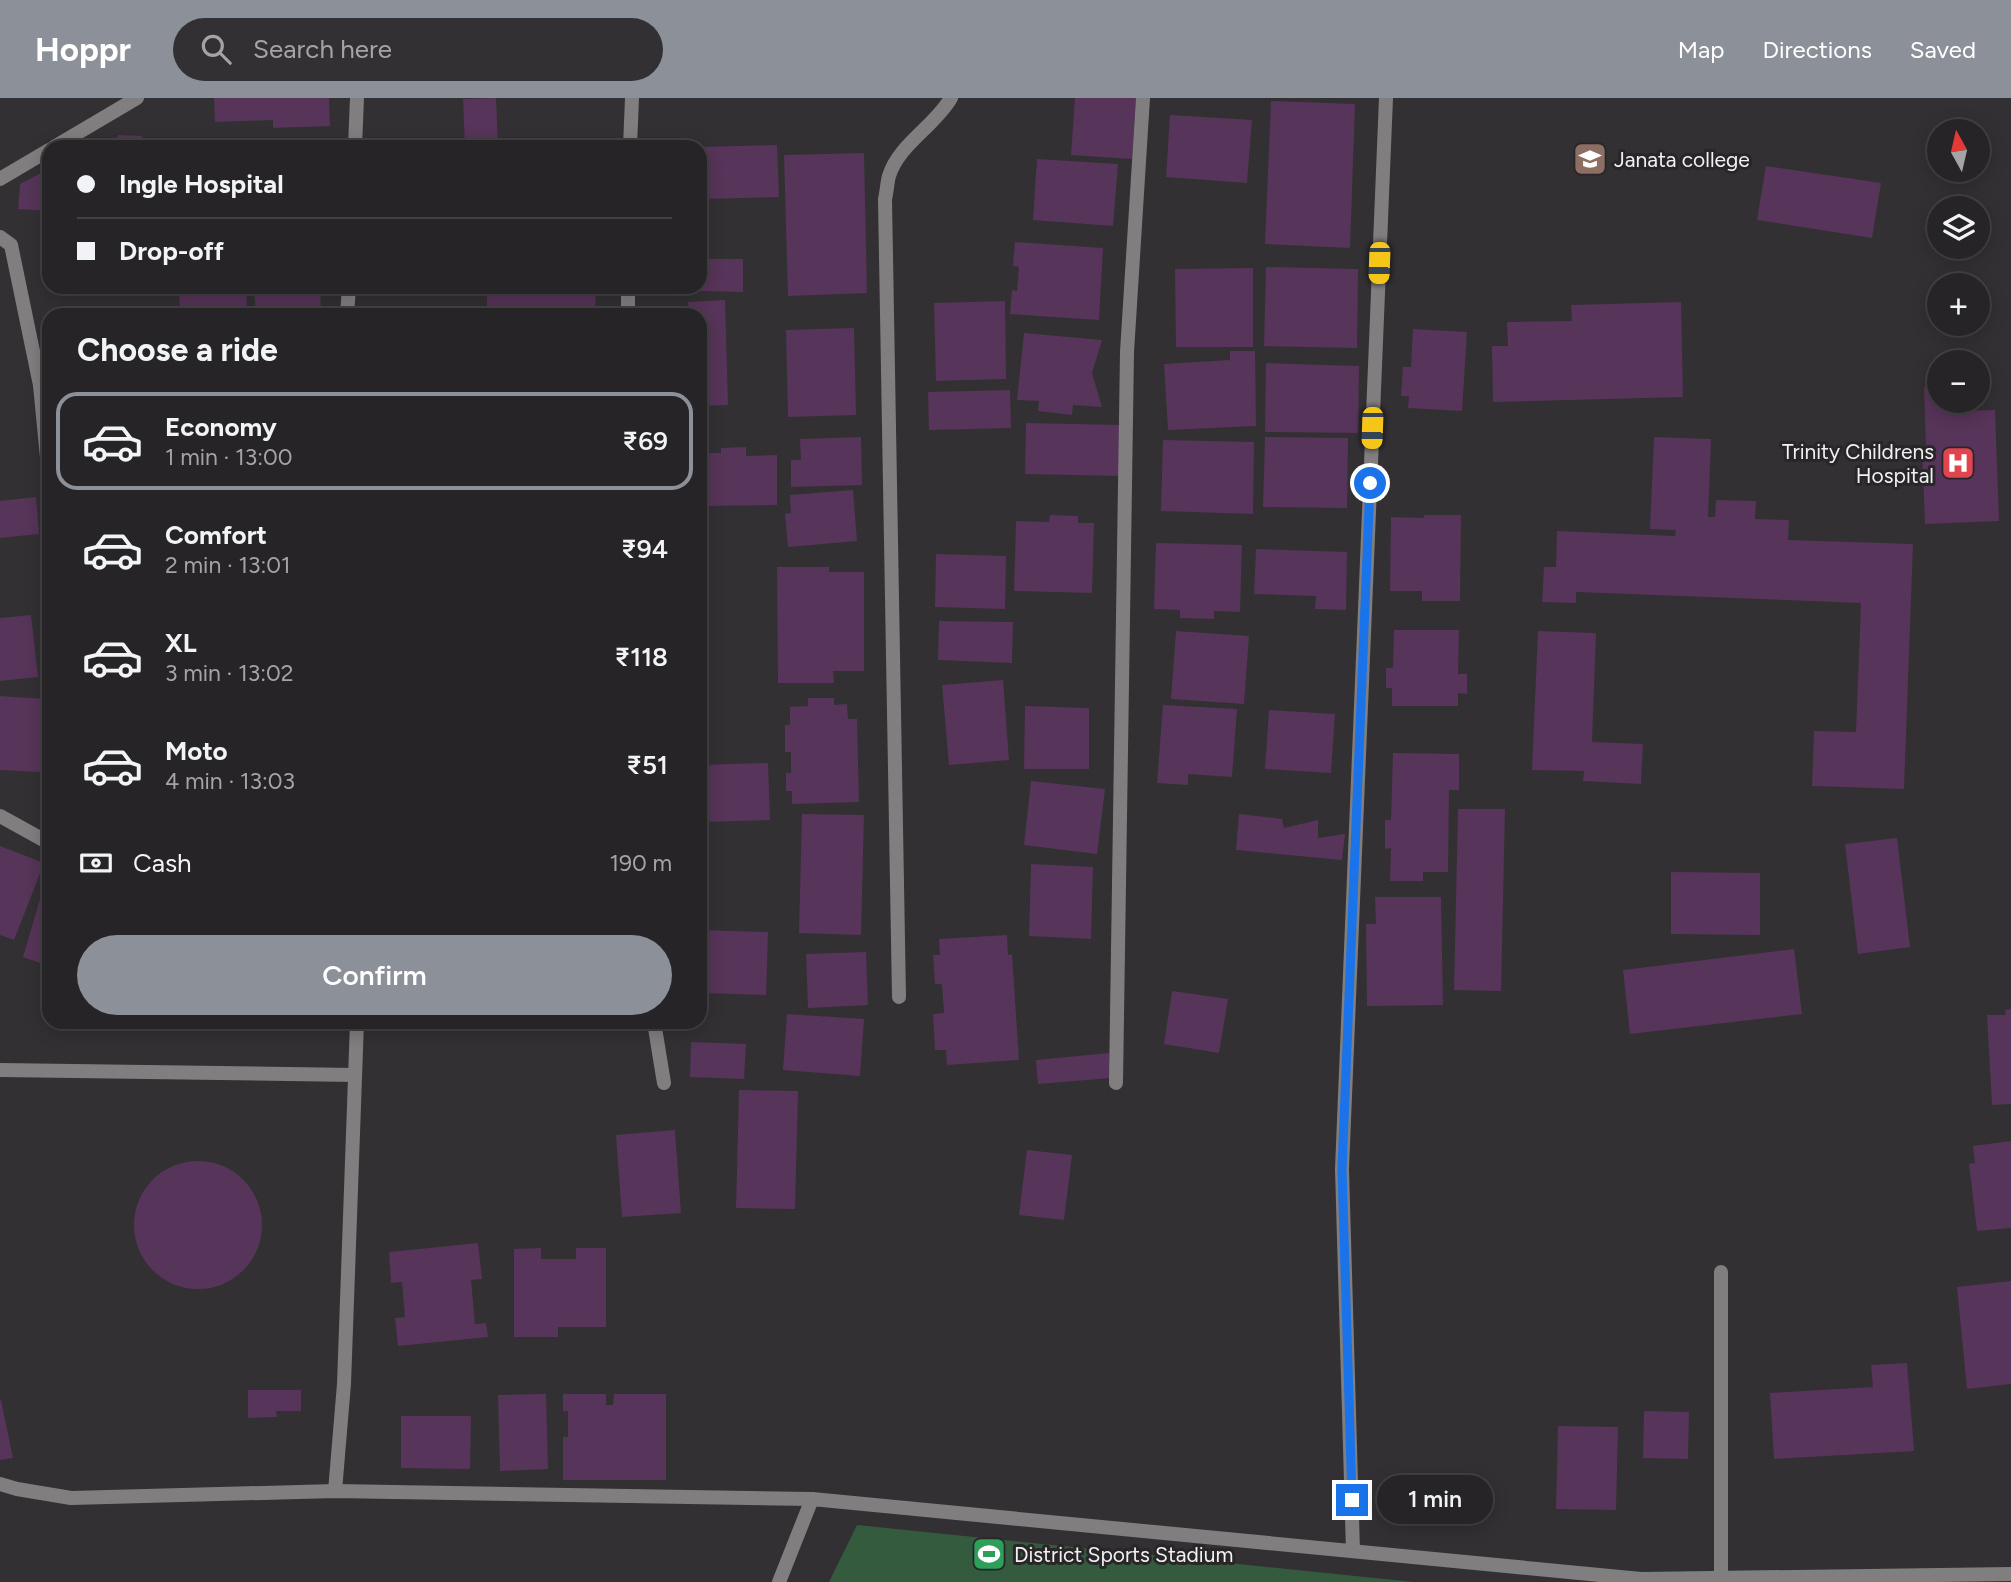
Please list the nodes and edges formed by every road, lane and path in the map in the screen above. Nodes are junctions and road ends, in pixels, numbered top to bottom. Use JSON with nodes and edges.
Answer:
{"nodes":[{"id":1,"x":136,"y":98,"type":"edge"},
{"id":2,"x":357,"y":98,"type":"edge"},
{"id":3,"x":632,"y":98,"type":"edge"},
{"id":4,"x":951,"y":98,"type":"edge"},
{"id":5,"x":1143,"y":98,"type":"edge"},
{"id":6,"x":1385,"y":98,"type":"edge"},
{"id":7,"x":66,"y":140,"type":"edge"},
{"id":8,"x":355,"y":140,"type":"edge"},
{"id":9,"x":630,"y":140,"type":"edge"},
{"id":10,"x":42,"y":154,"type":"edge"},
{"id":11,"x":0,"y":179,"type":"edge"},
{"id":12,"x":0,"y":237,"type":"edge"},
{"id":13,"x":42,"y":377,"type":"edge"},
{"id":14,"x":0,"y":816,"type":"edge"},
{"id":15,"x":42,"y":839,"type":"edge"},
{"id":16,"x":899,"y":997,"type":"dead end"},
{"id":17,"x":357,"y":1029,"type":"edge"},
{"id":18,"x":655,"y":1029,"type":"edge"},
{"id":19,"x":0,"y":1070,"type":"edge"},
{"id":20,"x":355,"y":1075,"type":"junction"},
{"id":21,"x":664,"y":1083,"type":"dead end"},
{"id":22,"x":1116,"y":1083,"type":"dead end"},
{"id":23,"x":1721,"y":1272,"type":"dead end"},
{"id":24,"x":0,"y":1484,"type":"edge"},
{"id":25,"x":335,"y":1491,"type":"junction"},
{"id":26,"x":812,"y":1499,"type":"junction"},
{"id":27,"x":1353,"y":1552,"type":"junction"},
{"id":28,"x":2011,"y":1574,"type":"edge"},
{"id":29,"x":1721,"y":1578,"type":"junction"},
{"id":30,"x":1641,"y":1581,"type":"edge"},
{"id":31,"x":779,"y":1582,"type":"edge"}],
"edges":[{"from":1,"to":7,"type":"street"},
{"from":2,"to":8,"type":"street"},
{"from":3,"to":9,"type":"street"},
{"from":4,"to":16,"type":"street"},
{"from":5,"to":22,"type":"street"},
{"from":6,"to":27,"type":"street"},
{"from":10,"to":11,"type":"street"},
{"from":12,"to":13,"type":"street"},
{"from":14,"to":15,"type":"street"},
{"from":17,"to":20,"type":"street"},
{"from":18,"to":21,"type":"street"},
{"from":19,"to":20,"type":"street"},
{"from":20,"to":25,"type":"street"},
{"from":23,"to":29,"type":"street"},
{"from":24,"to":25,"type":"street"},
{"from":25,"to":26,"type":"street"},
{"from":26,"to":27,"type":"street"},
{"from":26,"to":31,"type":"street"},
{"from":27,"to":30,"type":"street"},
{"from":28,"to":29,"type":"street"},
{"from":29,"to":30,"type":"street"}]}
